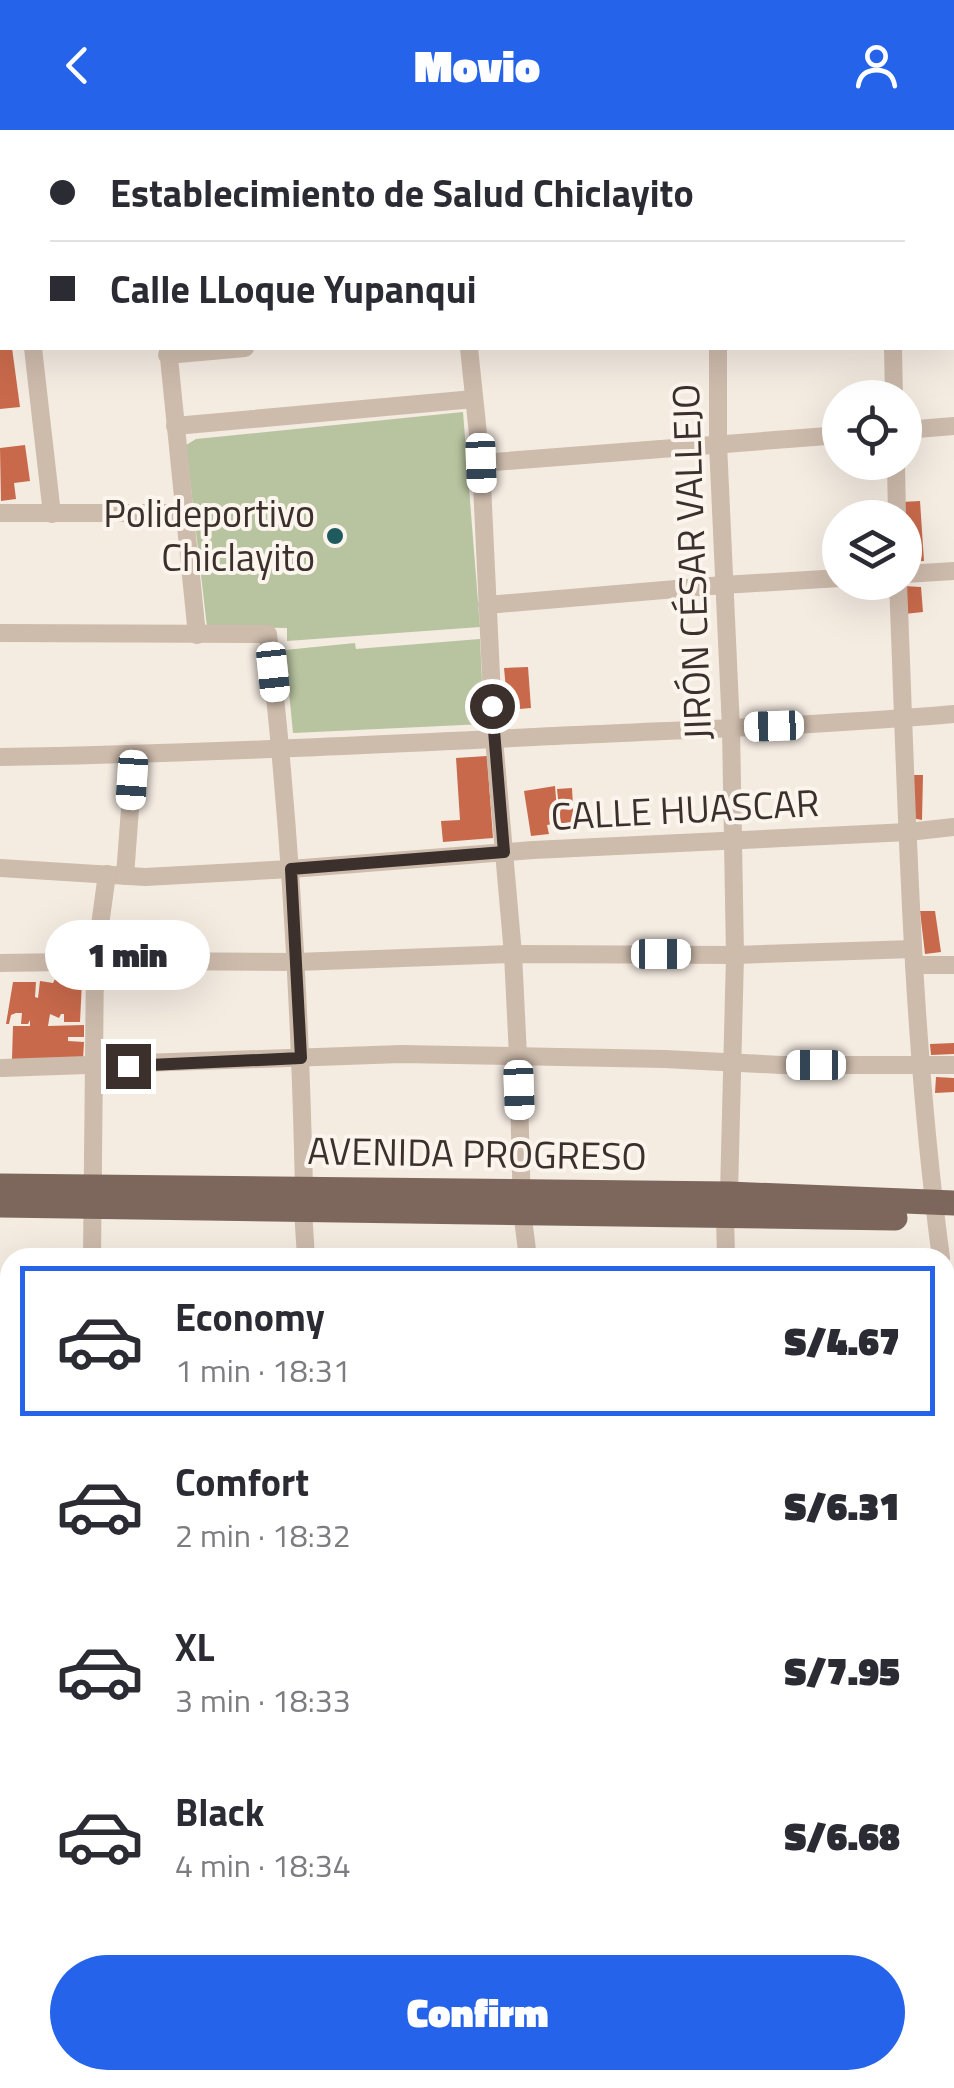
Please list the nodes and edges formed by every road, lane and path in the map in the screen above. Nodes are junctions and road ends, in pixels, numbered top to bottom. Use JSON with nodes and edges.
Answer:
{"nodes":[{"id":1,"x":34,"y":350,"type":"edge"},
{"id":2,"x":193,"y":350,"type":"edge"},
{"id":3,"x":469,"y":350,"type":"edge"},
{"id":4,"x":718,"y":350,"type":"edge"},
{"id":5,"x":893,"y":350,"type":"edge"},
{"id":6,"x":167,"y":351,"type":"edge"},
{"id":7,"x":894,"y":380,"type":"edge"},
{"id":8,"x":474,"y":399,"type":"junction"},
{"id":9,"x":174,"y":426,"type":"junction"},
{"id":10,"x":954,"y":426,"type":"edge"},
{"id":11,"x":922,"y":429,"type":"edge"},
{"id":12,"x":822,"y":436,"type":"edge"},
{"id":13,"x":718,"y":444,"type":"junction"},
{"id":14,"x":481,"y":463,"type":"junction"},
{"id":15,"x":0,"y":512,"type":"edge"},
{"id":16,"x":184,"y":513,"type":"junction"},
{"id":17,"x":52,"y":514,"type":"junction"},
{"id":18,"x":954,"y":571,"type":"edge"},
{"id":19,"x":922,"y":573,"type":"edge"},
{"id":20,"x":822,"y":579,"type":"edge"},
{"id":21,"x":723,"y":585,"type":"junction"},
{"id":22,"x":899,"y":600,"type":"edge"},
{"id":23,"x":487,"y":605,"type":"junction"},
{"id":24,"x":0,"y":632,"type":"edge"},
{"id":25,"x":198,"y":635,"type":"junction"},
{"id":26,"x":954,"y":714,"type":"edge"},
{"id":27,"x":904,"y":718,"type":"junction"},
{"id":28,"x":730,"y":728,"type":"junction"},
{"id":29,"x":494,"y":739,"type":"junction"},
{"id":30,"x":282,"y":749,"type":"junction"},
{"id":31,"x":134,"y":755,"type":"junction"},
{"id":32,"x":0,"y":756,"type":"edge"},
{"id":33,"x":954,"y":827,"type":"edge"},
{"id":34,"x":908,"y":832,"type":"junction"},
{"id":35,"x":732,"y":840,"type":"junction"},
{"id":36,"x":504,"y":852,"type":"junction"},
{"id":37,"x":0,"y":868,"type":"edge"},
{"id":38,"x":291,"y":869,"type":"junction"},
{"id":39,"x":116,"y":875,"type":"junction"},
{"id":40,"x":513,"y":954,"type":"junction"},
{"id":41,"x":735,"y":955,"type":"junction"},
{"id":42,"x":913,"y":957,"type":"junction"},
{"id":43,"x":95,"y":962,"type":"junction"},
{"id":44,"x":297,"y":962,"type":"junction"},
{"id":45,"x":0,"y":963,"type":"edge"},
{"id":46,"x":954,"y":965,"type":"edge"},
{"id":47,"x":518,"y":1056,"type":"junction"},
{"id":48,"x":301,"y":1058,"type":"junction"},
{"id":49,"x":734,"y":1063,"type":"junction"},
{"id":50,"x":954,"y":1065,"type":"edge"},
{"id":51,"x":922,"y":1066,"type":"junction"},
{"id":52,"x":94,"y":1067,"type":"junction"},
{"id":53,"x":2,"y":1068,"type":"edge"},
{"id":54,"x":0,"y":1186,"type":"edge"},
{"id":55,"x":93,"y":1197,"type":"junction"},
{"id":56,"x":304,"y":1200,"type":"junction"},
{"id":57,"x":522,"y":1202,"type":"junction"},
{"id":58,"x":727,"y":1204,"type":"junction"},
{"id":59,"x":0,"y":1205,"type":"edge"},
{"id":60,"x":944,"y":1210,"type":"edge"},
{"id":61,"x":92,"y":1248,"type":"edge"},
{"id":62,"x":306,"y":1248,"type":"edge"},
{"id":63,"x":527,"y":1248,"type":"edge"},
{"id":64,"x":726,"y":1248,"type":"edge"},
{"id":65,"x":941,"y":1248,"type":"edge"}],
"edges":[{"from":1,"to":17,"type":"street"},
{"from":2,"to":6,"type":"street"},
{"from":3,"to":8,"type":"street"},
{"from":4,"to":13,"type":"street","name":"JIRÓN CÉSAR VALLEJO"},
{"from":5,"to":7,"type":"street"},
{"from":6,"to":9,"type":"street"},
{"from":8,"to":9,"type":"street"},
{"from":8,"to":14,"type":"street"},
{"from":9,"to":16,"type":"street"},
{"from":10,"to":11,"type":"street"},
{"from":12,"to":13,"type":"street"},
{"from":13,"to":14,"type":"street"},
{"from":13,"to":21,"type":"street","name":"JIRÓN CÉSAR VALLEJO"},
{"from":14,"to":23,"type":"street"},
{"from":15,"to":17,"type":"street"},
{"from":16,"to":17,"type":"street"},
{"from":16,"to":25,"type":"street"},
{"from":18,"to":19,"type":"street"},
{"from":20,"to":21,"type":"street"},
{"from":21,"to":23,"type":"street"},
{"from":21,"to":28,"type":"street","name":"JIRÓN CÉSAR VALLEJO"},
{"from":22,"to":27,"type":"street"},
{"from":23,"to":29,"type":"street"},
{"from":24,"to":25,"type":"street"},
{"from":25,"to":30,"type":"street"},
{"from":26,"to":27,"type":"street"},
{"from":27,"to":28,"type":"street"},
{"from":27,"to":34,"type":"street"},
{"from":28,"to":29,"type":"street"},
{"from":28,"to":35,"type":"street","name":"JIRÓN CÉSAR VALLEJO"},
{"from":29,"to":30,"type":"street"},
{"from":29,"to":36,"type":"street"},
{"from":30,"to":31,"type":"street"},
{"from":30,"to":38,"type":"street"},
{"from":31,"to":32,"type":"street"},
{"from":31,"to":39,"type":"street"},
{"from":33,"to":34,"type":"street","name":"CALLE HUASCAR"},
{"from":34,"to":35,"type":"street","name":"CALLE HUASCAR"},
{"from":34,"to":42,"type":"street"},
{"from":35,"to":36,"type":"street","name":"CALLE HUASCAR"},
{"from":35,"to":41,"type":"street","name":"JIRÓN CÉSAR VALLEJO"},
{"from":36,"to":38,"type":"street","name":"CALLE HUASCAR"},
{"from":36,"to":40,"type":"street"},
{"from":37,"to":39,"type":"street","name":"CALLE HUASCAR"},
{"from":38,"to":39,"type":"street","name":"CALLE HUASCAR"},
{"from":38,"to":44,"type":"street"},
{"from":39,"to":43,"type":"street"},
{"from":40,"to":41,"type":"street"},
{"from":40,"to":44,"type":"street"},
{"from":40,"to":47,"type":"street"},
{"from":41,"to":42,"type":"street"},
{"from":41,"to":49,"type":"street","name":"JIRÓN CÉSAR VALLEJO"},
{"from":42,"to":46,"type":"street"},
{"from":42,"to":51,"type":"street"},
{"from":43,"to":44,"type":"street"},
{"from":43,"to":45,"type":"street"},
{"from":43,"to":52,"type":"street"},
{"from":44,"to":48,"type":"street"},
{"from":47,"to":48,"type":"street"},
{"from":47,"to":49,"type":"street"},
{"from":47,"to":57,"type":"street"},
{"from":48,"to":52,"type":"street"},
{"from":48,"to":56,"type":"street"},
{"from":49,"to":51,"type":"street"},
{"from":49,"to":58,"type":"street","name":"JIRÓN CÉSAR VALLEJO"},
{"from":50,"to":51,"type":"street"},
{"from":51,"to":60,"type":"street"},
{"from":52,"to":53,"type":"street"},
{"from":52,"to":55,"type":"street"},
{"from":54,"to":55,"type":"main road","name":"AVENIDA PROGRESO"},
{"from":55,"to":56,"type":"main road","name":"AVENIDA PROGRESO"},
{"from":55,"to":59,"type":"main road","name":"AVENIDA PROGRESO"},
{"from":55,"to":61,"type":"street"},
{"from":56,"to":57,"type":"main road","name":"AVENIDA PROGRESO"},
{"from":56,"to":62,"type":"street"},
{"from":57,"to":58,"type":"main road","name":"AVENIDA PROGRESO"},
{"from":57,"to":63,"type":"street"},
{"from":58,"to":60,"type":"main road","name":"AVENIDA PROGRESO"},
{"from":58,"to":64,"type":"street","name":"JIRÓN CÉSAR VALLEJO"},
{"from":60,"to":65,"type":"street"}]}
